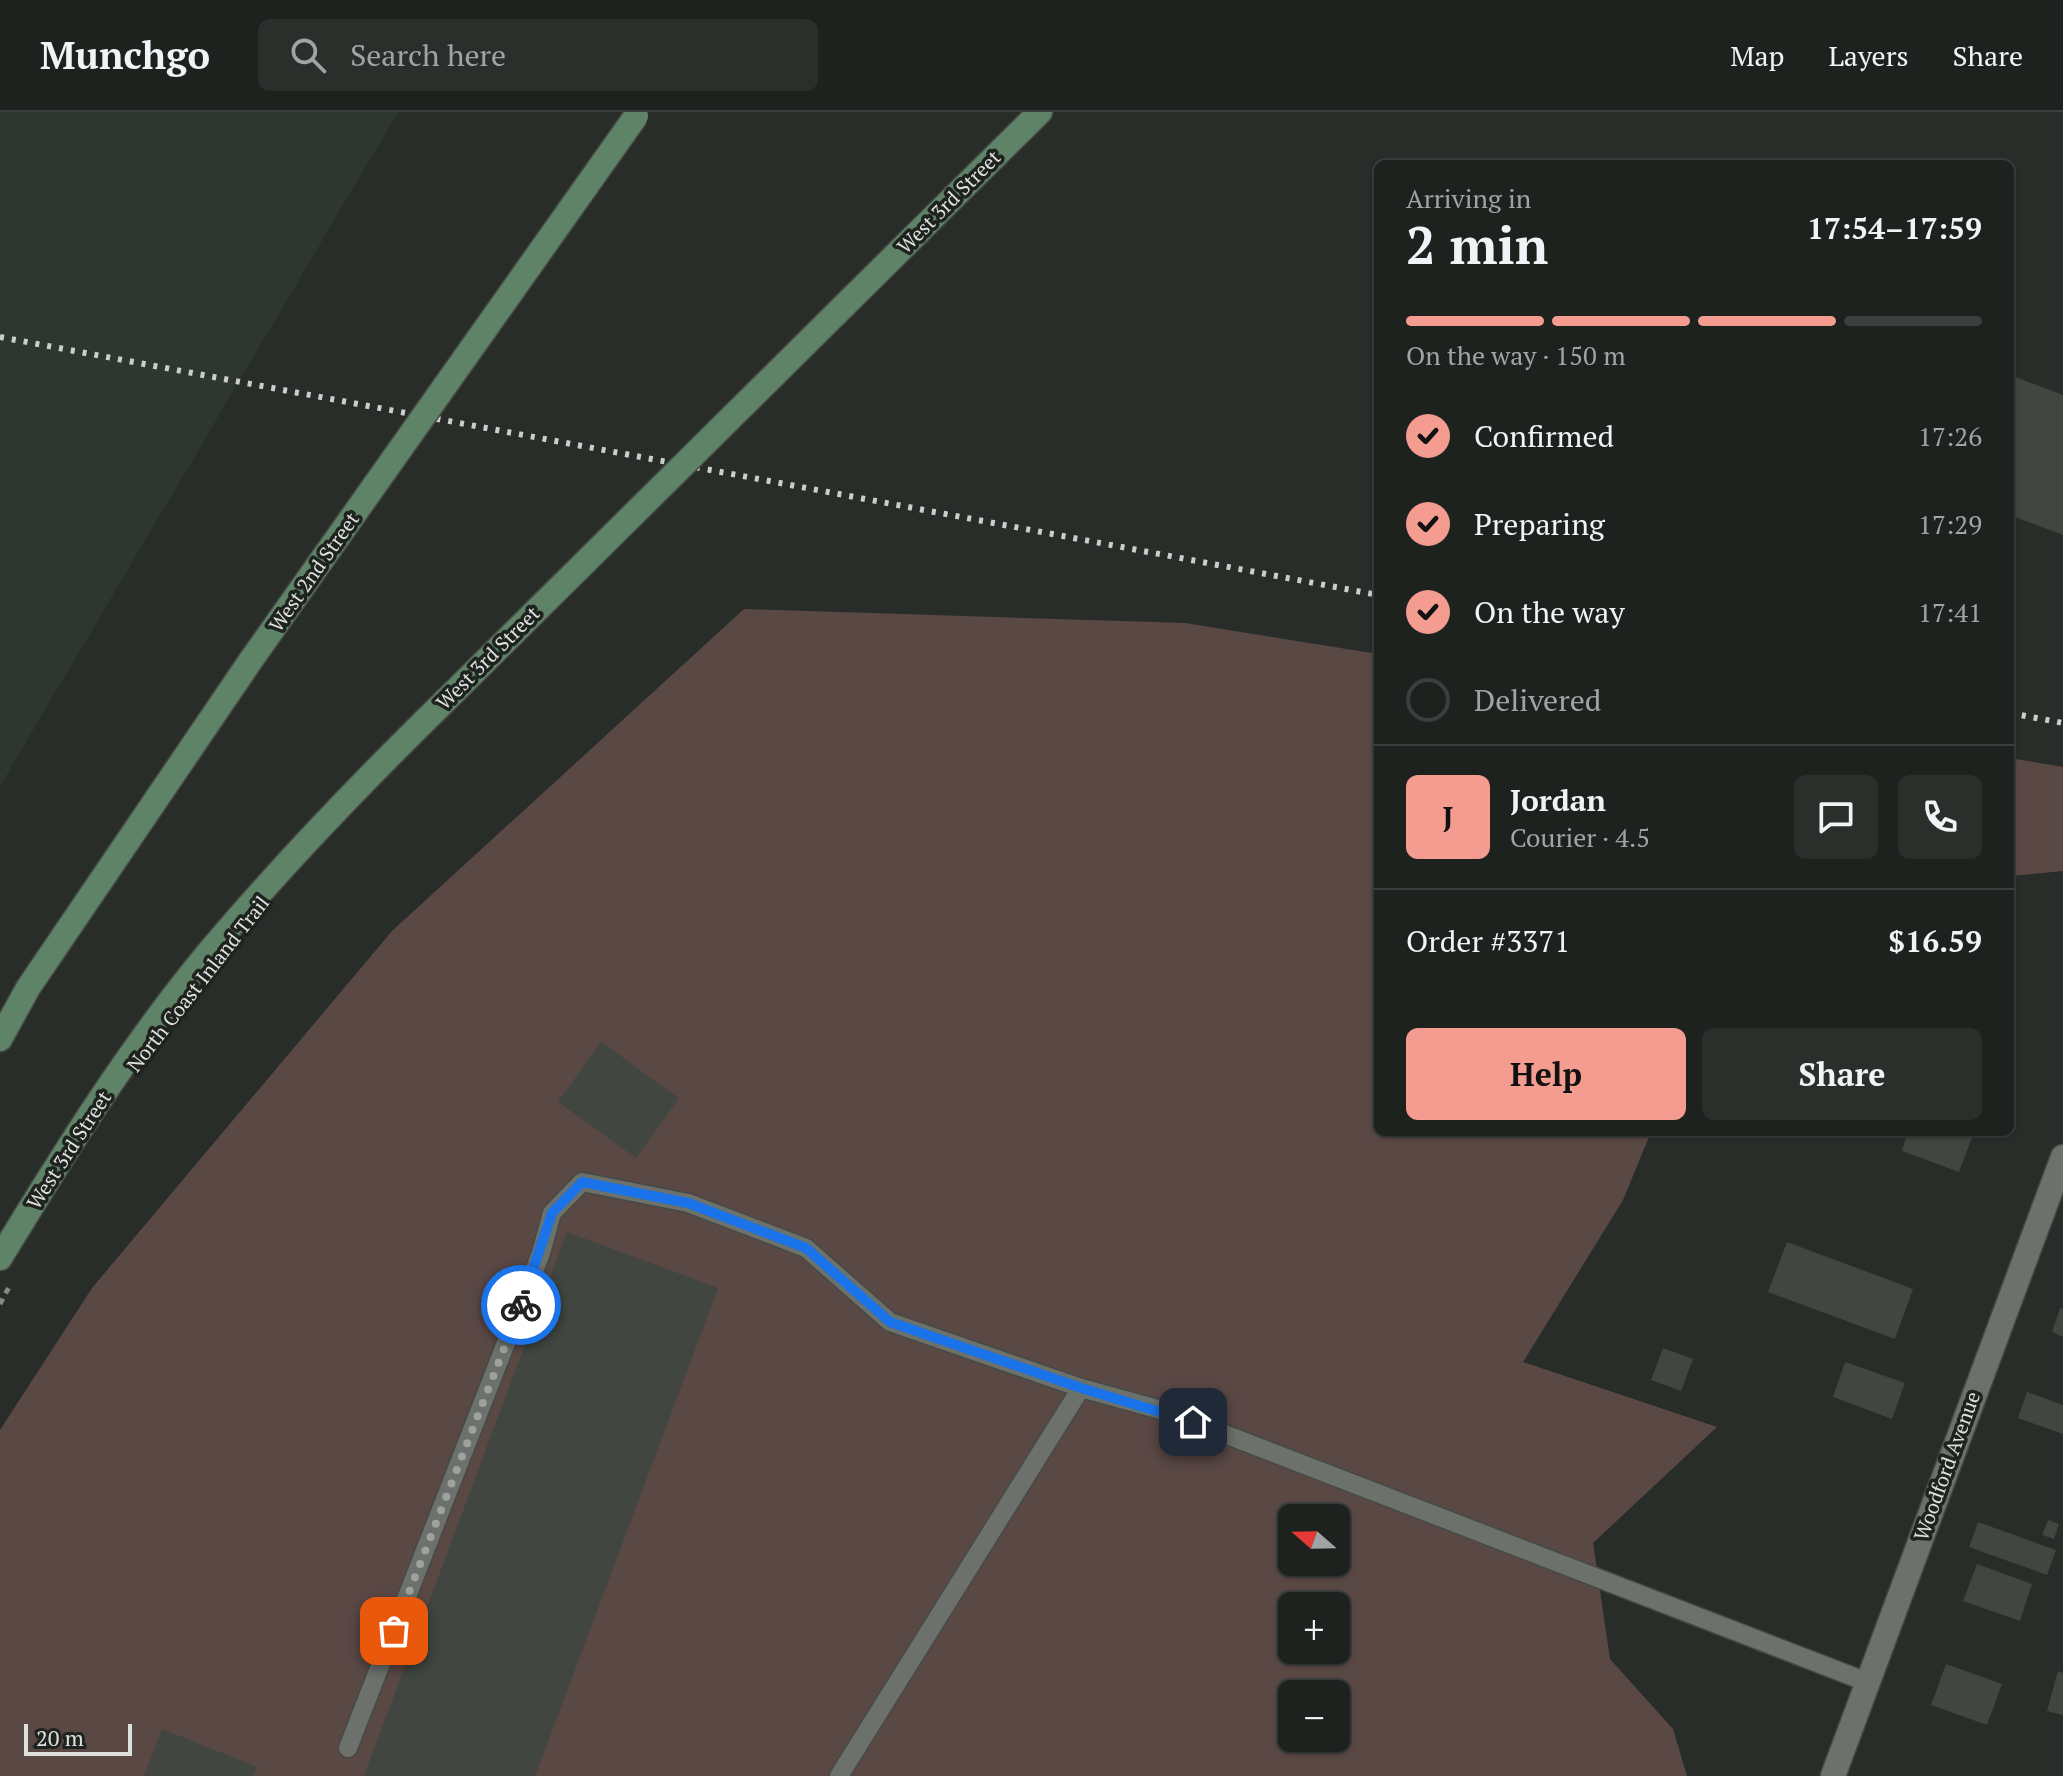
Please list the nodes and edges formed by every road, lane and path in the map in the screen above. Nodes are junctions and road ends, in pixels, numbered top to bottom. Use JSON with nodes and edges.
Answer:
{"nodes":[{"id":1,"x":1040,"y":112,"type":"edge"},
{"id":2,"x":637,"y":114,"type":"edge"},
{"id":3,"x":0,"y":1039,"type":"edge"},
{"id":4,"x":2063,"y":1157,"type":"edge"},
{"id":5,"x":0,"y":1258,"type":"edge"},
{"id":6,"x":12,"y":1282,"type":"dead end"},
{"id":7,"x":0,"y":1304,"type":"edge"},
{"id":8,"x":1081,"y":1388,"type":"junction"},
{"id":9,"x":1867,"y":1682,"type":"junction"},
{"id":10,"x":348,"y":1748,"type":"dead end"},
{"id":11,"x":839,"y":1776,"type":"edge"},
{"id":12,"x":1833,"y":1776,"type":"edge"}],
"edges":[{"from":1,"to":5,"type":"street","name":"West 3rd Street","bridge":true},
{"from":2,"to":3,"type":"street","name":"West 2nd Street","bridge":true},
{"from":4,"to":9,"type":"street","name":"Woodford Avenue"},
{"from":6,"to":7,"type":"path"},
{"from":8,"to":9,"type":"lane"},
{"from":8,"to":10,"type":"lane"},
{"from":8,"to":11,"type":"lane"},
{"from":9,"to":12,"type":"street","name":"Woodford Avenue"}]}
